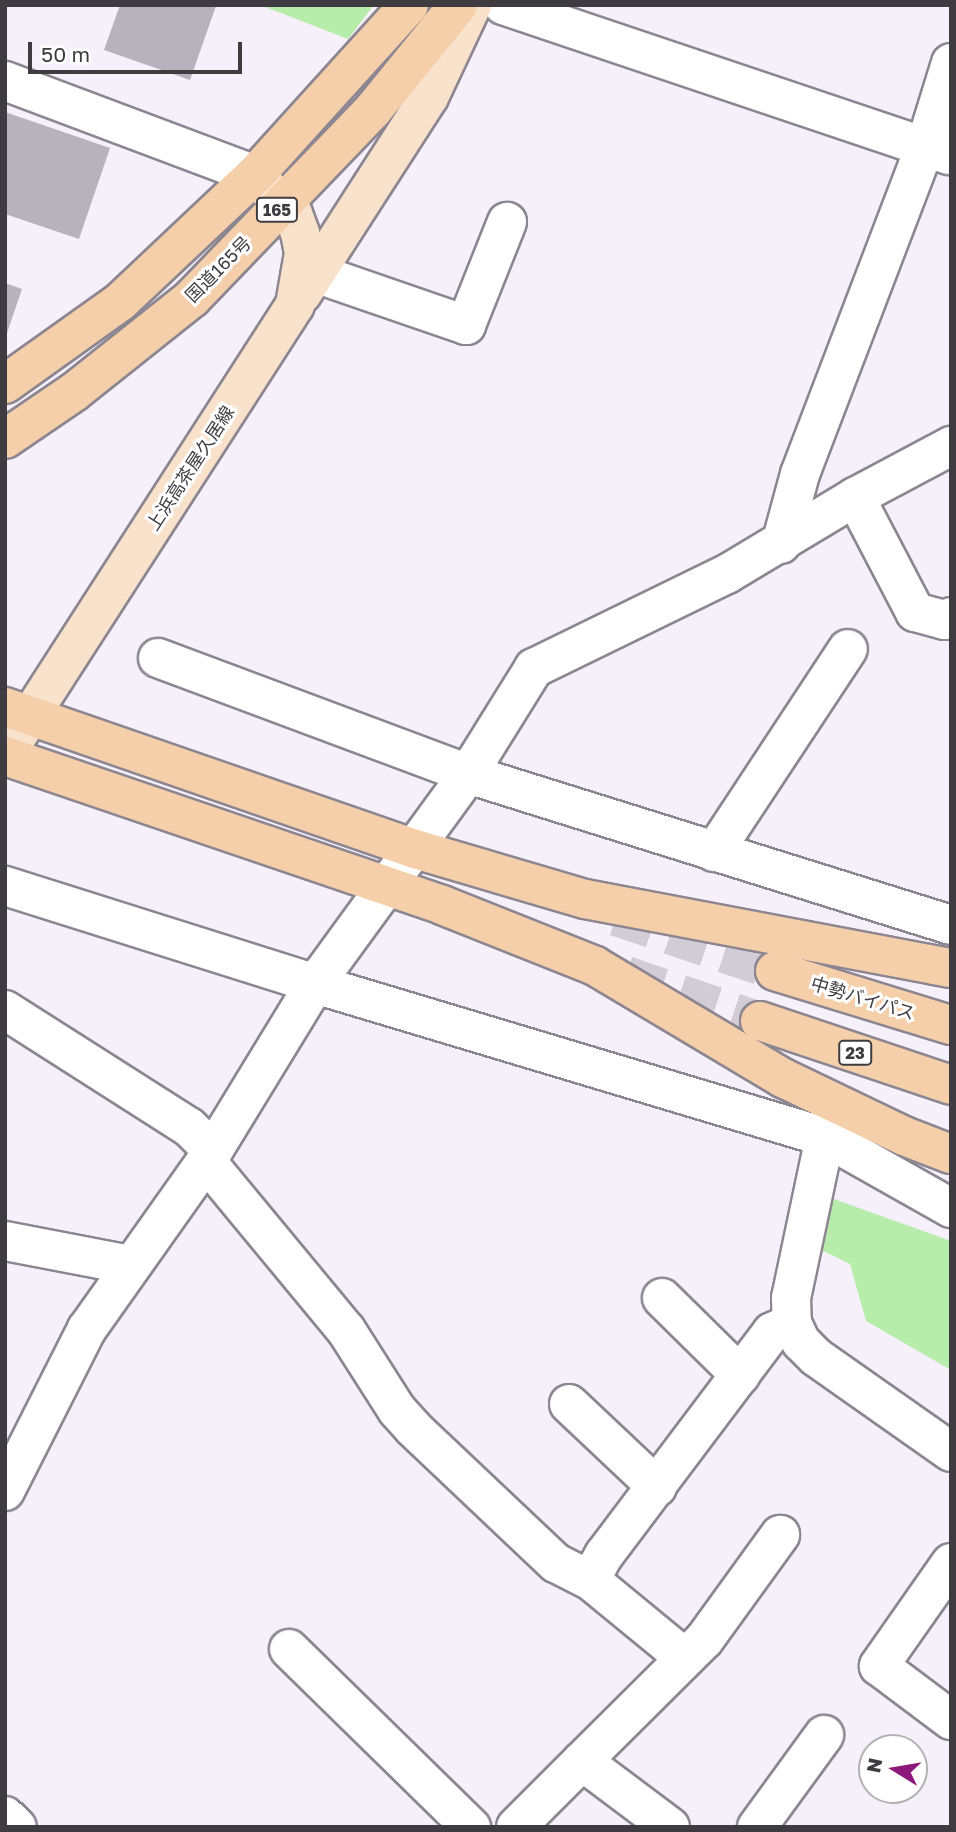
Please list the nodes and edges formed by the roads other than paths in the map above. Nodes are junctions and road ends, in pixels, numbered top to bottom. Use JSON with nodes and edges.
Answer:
{"nodes":[{"id":1,"x":409,"y":5,"type":"edge"},
{"id":2,"x":458,"y":5,"type":"edge"},
{"id":3,"x":472,"y":5,"type":"edge"},
{"id":4,"x":503,"y":5,"type":"edge"},
{"id":5,"x":951,"y":63,"type":"edge"},
{"id":6,"x":5,"y":81,"type":"edge"},
{"id":7,"x":938,"y":151,"type":"edge"},
{"id":8,"x":255,"y":175,"type":"junction"},
{"id":9,"x":282,"y":204,"type":"junction"},
{"id":10,"x":507,"y":222,"type":"dead end"},
{"id":11,"x":315,"y":273,"type":"junction"},
{"id":12,"x":295,"y":305,"type":"junction"},
{"id":13,"x":5,"y":384,"type":"edge"},
{"id":14,"x":5,"y":439,"type":"edge"},
{"id":15,"x":951,"y":446,"type":"edge"},
{"id":16,"x":855,"y":497,"type":"junction"},
{"id":17,"x":780,"y":544,"type":"junction"},
{"id":18,"x":951,"y":617,"type":"edge"},
{"id":19,"x":848,"y":649,"type":"dead end"},
{"id":20,"x":158,"y":658,"type":"dead end"},
{"id":21,"x":18,"y":711,"type":"edge"},
{"id":22,"x":5,"y":755,"type":"edge"},
{"id":23,"x":468,"y":774,"type":"junction"},
{"id":24,"x":415,"y":849,"type":"junction"},
{"id":25,"x":714,"y":852,"type":"junction"},
{"id":26,"x":5,"y":886,"type":"edge"},
{"id":27,"x":387,"y":887,"type":"junction"},
{"id":28,"x":951,"y":925,"type":"edge"},
{"id":29,"x":951,"y":968,"type":"edge"},
{"id":30,"x":775,"y":971,"type":"tunnel mouth"},
{"id":31,"x":315,"y":984,"type":"junction"},
{"id":32,"x":5,"y":1010,"type":"edge"},
{"id":33,"x":760,"y":1021,"type":"tunnel mouth"},
{"id":34,"x":951,"y":1026,"type":"edge"},
{"id":35,"x":951,"y":1085,"type":"edge"},
{"id":36,"x":825,"y":1137,"type":"junction"},
{"id":37,"x":951,"y":1154,"type":"edge"},
{"id":38,"x":209,"y":1156,"type":"junction"},
{"id":39,"x":951,"y":1208,"type":"edge"},
{"id":40,"x":5,"y":1241,"type":"edge"},
{"id":41,"x":131,"y":1265,"type":"junction"},
{"id":42,"x":662,"y":1298,"type":"dead end"},
{"id":43,"x":792,"y":1323,"type":"junction"},
{"id":44,"x":740,"y":1375,"type":"junction"},
{"id":45,"x":569,"y":1404,"type":"dead end"},
{"id":46,"x":951,"y":1452,"type":"edge"},
{"id":47,"x":657,"y":1487,"type":"junction"},
{"id":48,"x":5,"y":1491,"type":"edge"},
{"id":49,"x":780,"y":1535,"type":"dead end"},
{"id":50,"x":951,"y":1563,"type":"edge"},
{"id":51,"x":590,"y":1580,"type":"junction"},
{"id":52,"x":289,"y":1649,"type":"dead end"},
{"id":53,"x":685,"y":1658,"type":"junction"},
{"id":54,"x":951,"y":1720,"type":"edge"},
{"id":55,"x":824,"y":1735,"type":"dead end"},
{"id":56,"x":582,"y":1761,"type":"junction"},
{"id":57,"x":5,"y":1815,"type":"edge"},
{"id":58,"x":17,"y":1827,"type":"edge"},
{"id":59,"x":471,"y":1827,"type":"edge"},
{"id":60,"x":516,"y":1827,"type":"edge"},
{"id":61,"x":670,"y":1827,"type":"edge"},
{"id":62,"x":757,"y":1827,"type":"edge"}],
"edges":[{"from":1,"to":8,"type":"highway","number":"165"},
{"from":2,"to":9,"type":"highway","name":"国道165号","number":"165"},
{"from":3,"to":11,"type":"main road"},
{"from":4,"to":7,"type":"street"},
{"from":5,"to":7,"type":"street"},
{"from":6,"to":8,"type":"street"},
{"from":7,"to":17,"type":"street"},
{"from":8,"to":9,"type":"main road","name":"上浜高茶屋久居線"},
{"from":8,"to":13,"type":"highway","number":"165"},
{"from":9,"to":12,"type":"main road","name":"上浜高茶屋久居線"},
{"from":9,"to":14,"type":"highway","name":"国道165号","number":"165"},
{"from":10,"to":11,"type":"street"},
{"from":11,"to":12,"type":"main road"},
{"from":12,"to":21,"type":"main road","name":"上浜高茶屋久居線"},
{"from":15,"to":16,"type":"street"},
{"from":16,"to":17,"type":"street"},
{"from":16,"to":18,"type":"street"},
{"from":17,"to":23,"type":"street"},
{"from":19,"to":25,"type":"street"},
{"from":20,"to":23,"type":"street"},
{"from":21,"to":22,"type":"main road","name":"上浜高茶屋久居線"},
{"from":21,"to":24,"type":"highway"},
{"from":22,"to":27,"type":"highway"},
{"from":23,"to":24,"type":"street"},
{"from":23,"to":25,"type":"street"},
{"from":24,"to":27,"type":"street"},
{"from":24,"to":29,"type":"highway"},
{"from":25,"to":28,"type":"street"},
{"from":26,"to":31,"type":"street"},
{"from":27,"to":31,"type":"street"},
{"from":27,"to":37,"type":"highway"},
{"from":30,"to":34,"type":"highway","name":"中勢バイパス"},
{"from":31,"to":36,"type":"street"},
{"from":31,"to":38,"type":"street"},
{"from":32,"to":38,"type":"street"},
{"from":33,"to":35,"type":"highway","number":"23"},
{"from":36,"to":39,"type":"street"},
{"from":36,"to":43,"type":"street"},
{"from":38,"to":41,"type":"street"},
{"from":38,"to":51,"type":"street"},
{"from":40,"to":41,"type":"street"},
{"from":41,"to":48,"type":"street"},
{"from":42,"to":44,"type":"street"},
{"from":43,"to":44,"type":"street"},
{"from":43,"to":46,"type":"street"},
{"from":44,"to":47,"type":"street"},
{"from":45,"to":47,"type":"street"},
{"from":47,"to":51,"type":"street"},
{"from":49,"to":53,"type":"street"},
{"from":50,"to":54,"type":"street"},
{"from":51,"to":53,"type":"street"},
{"from":52,"to":59,"type":"street"},
{"from":53,"to":56,"type":"street"},
{"from":55,"to":62,"type":"street"},
{"from":56,"to":60,"type":"street"},
{"from":56,"to":61,"type":"street"},
{"from":57,"to":58,"type":"street"}]}
